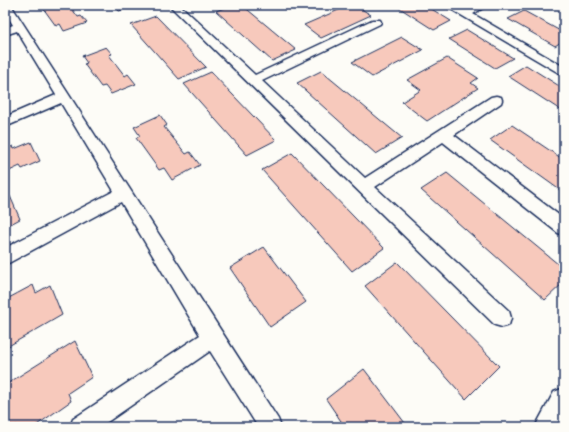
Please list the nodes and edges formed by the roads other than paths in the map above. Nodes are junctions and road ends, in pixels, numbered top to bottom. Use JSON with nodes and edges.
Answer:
{"nodes":[{"id":1,"x":6,"y":5,"type":"edge"},
{"id":2,"x":449,"y":5,"type":"edge"},
{"id":3,"x":483,"y":5,"type":"edge"},
{"id":4,"x":181,"y":6,"type":"edge"},
{"id":5,"x":466,"y":14,"type":"junction"},
{"id":6,"x":376,"y":22,"type":"dead end"},
{"id":7,"x":12,"y":29,"type":"edge"},
{"id":8,"x":564,"y":72,"type":"edge"},
{"id":9,"x":254,"y":80,"type":"junction"},
{"id":10,"x":64,"y":98,"type":"junction"},
{"id":11,"x":496,"y":100,"type":"dead end"},
{"id":12,"x":5,"y":122,"type":"edge"},
{"id":13,"x":444,"y":134,"type":"junction"},
{"id":14,"x":365,"y":186,"type":"junction"},
{"id":15,"x":124,"y":193,"type":"junction"},
{"id":16,"x":564,"y":228,"type":"edge"},
{"id":17,"x":5,"y":257,"type":"edge"},
{"id":18,"x":502,"y":318,"type":"dead end"},
{"id":19,"x":213,"y":338,"type":"junction"},
{"id":20,"x":564,"y":402,"type":"edge"},
{"id":21,"x":81,"y":427,"type":"edge"},
{"id":22,"x":270,"y":427,"type":"edge"},
{"id":23,"x":550,"y":427,"type":"edge"}],
"edges":[{"from":1,"to":7,"type":"street"},
{"from":2,"to":5,"type":"street"},
{"from":3,"to":5,"type":"street"},
{"from":4,"to":9,"type":"street"},
{"from":5,"to":8,"type":"street"},
{"from":6,"to":9,"type":"street"},
{"from":7,"to":10,"type":"street"},
{"from":9,"to":14,"type":"street"},
{"from":10,"to":12,"type":"street"},
{"from":10,"to":15,"type":"street"},
{"from":11,"to":13,"type":"street"},
{"from":13,"to":14,"type":"street"},
{"from":13,"to":16,"type":"street"},
{"from":14,"to":18,"type":"street"},
{"from":15,"to":17,"type":"street"},
{"from":15,"to":19,"type":"street"},
{"from":19,"to":21,"type":"street"},
{"from":19,"to":22,"type":"street"},
{"from":20,"to":23,"type":"main road"}]}
